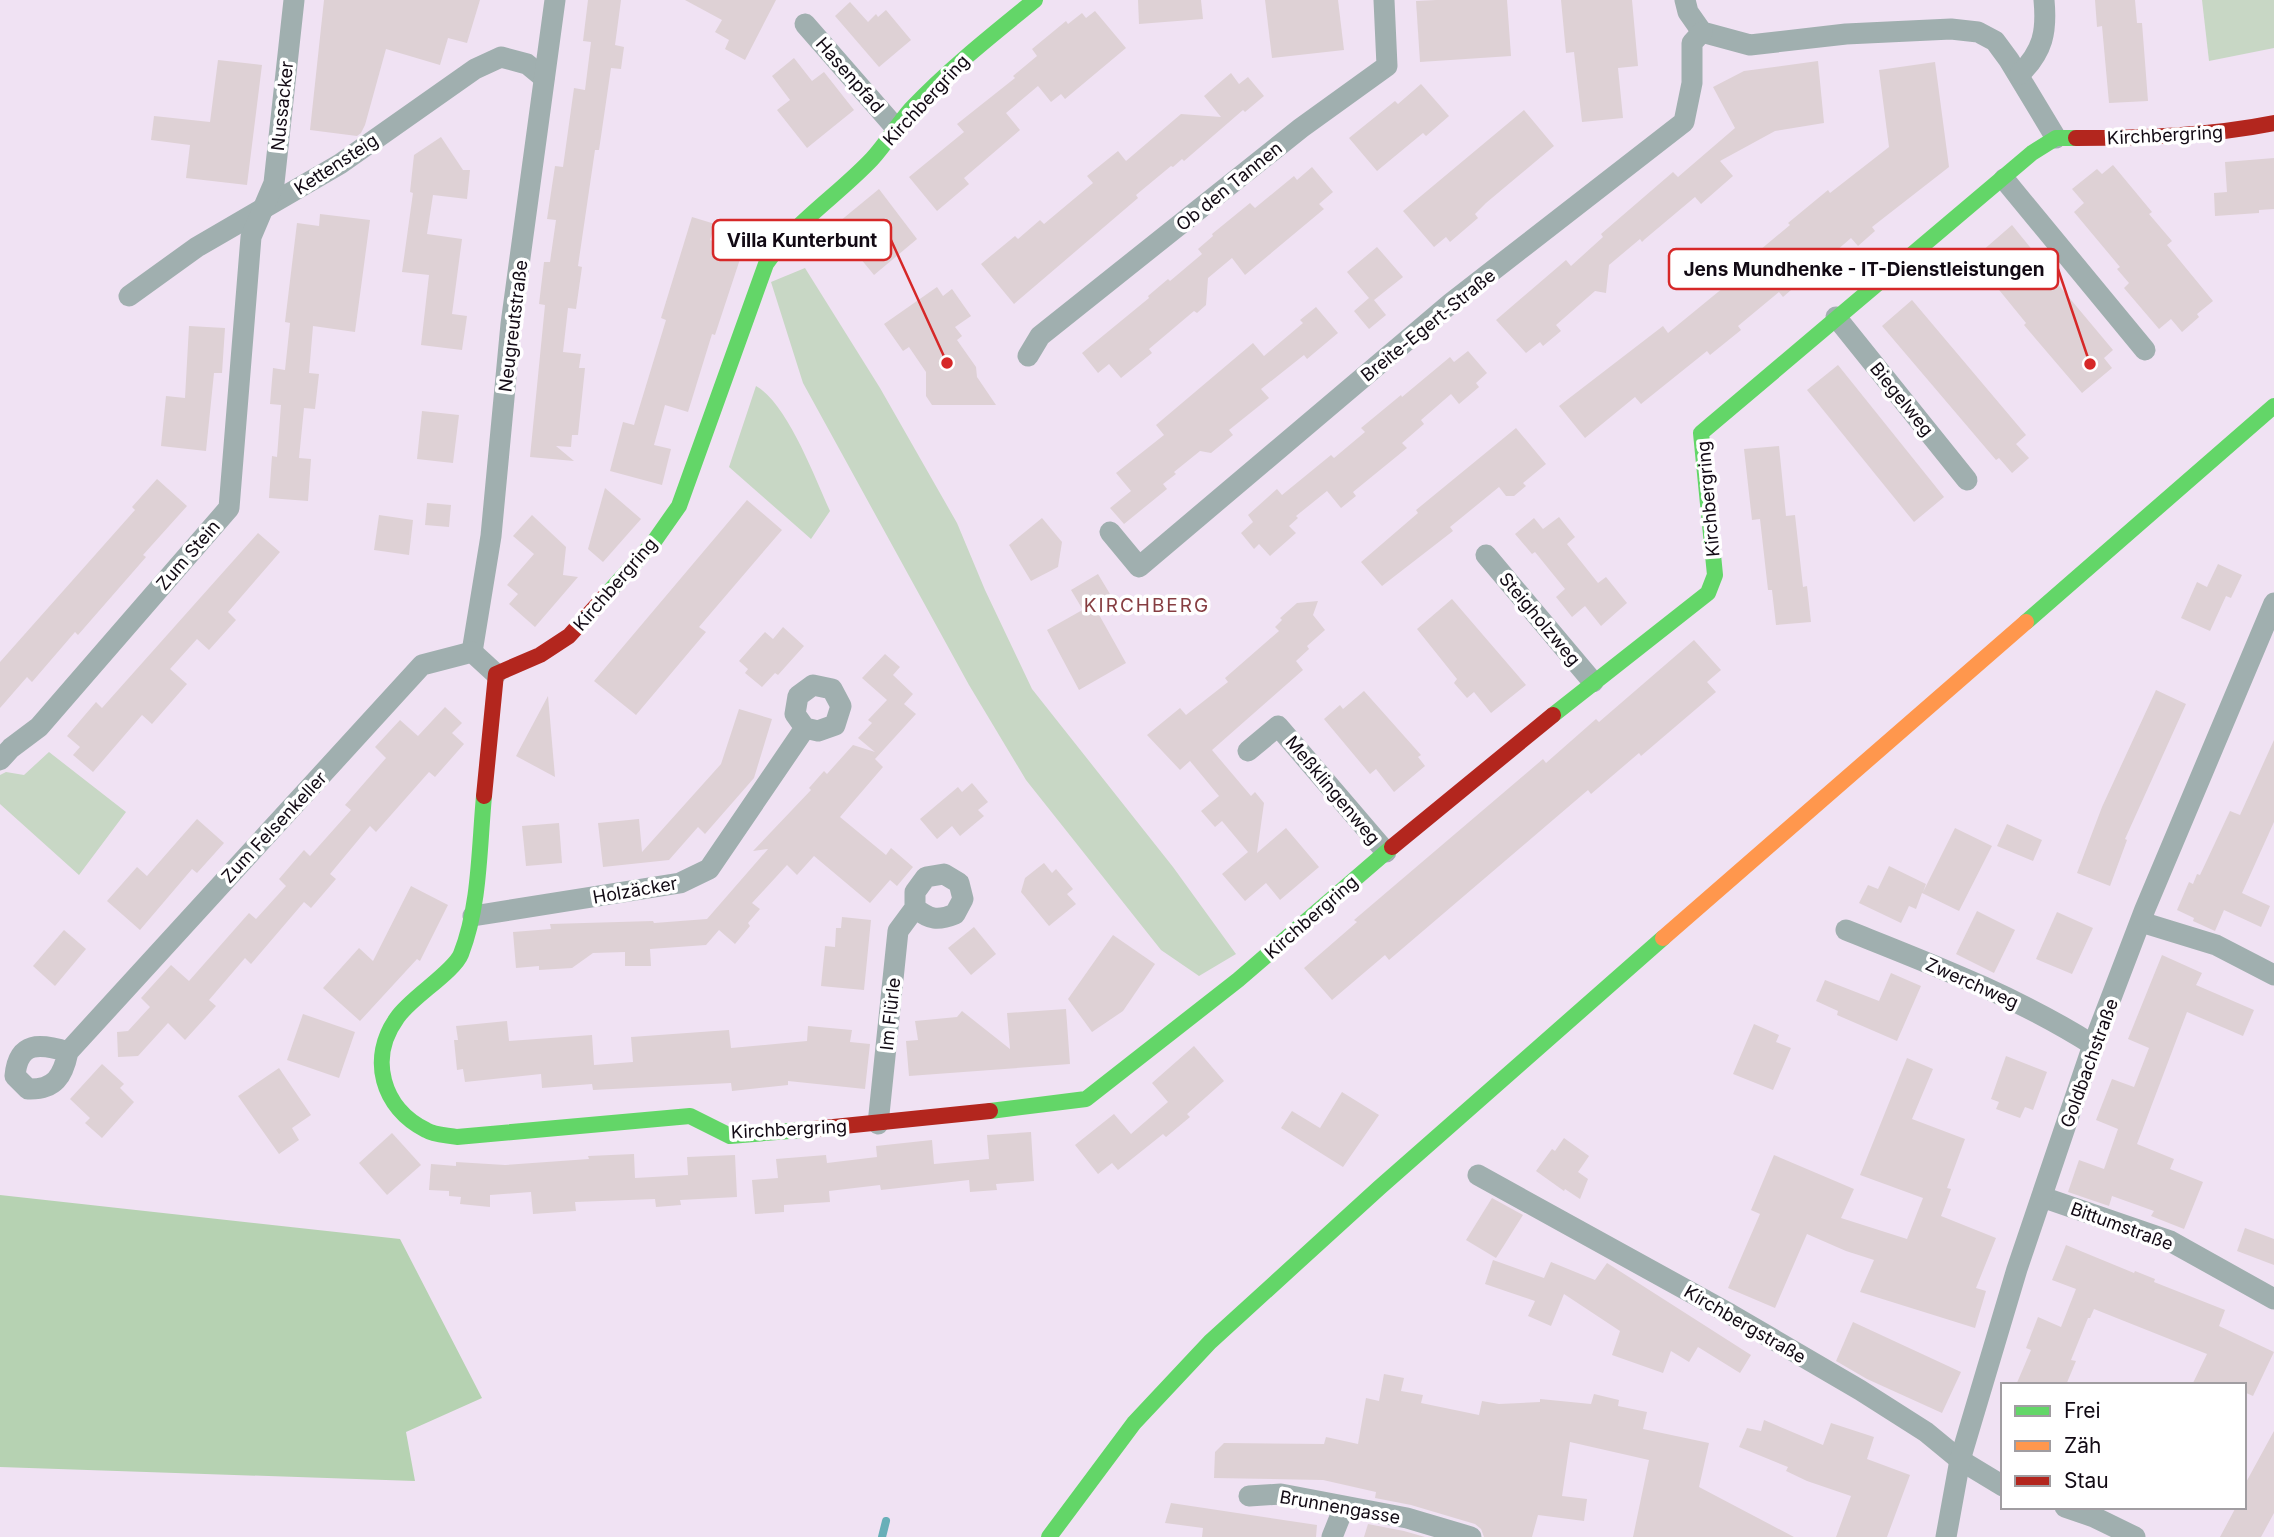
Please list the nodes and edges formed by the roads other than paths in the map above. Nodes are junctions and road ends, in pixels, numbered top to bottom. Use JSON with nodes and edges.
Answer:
{"nodes":[{"id":1,"x":294,"y":0,"type":"edge"},
{"id":2,"x":555,"y":0,"type":"edge"},
{"id":3,"x":1035,"y":0,"type":"edge"},
{"id":4,"x":1384,"y":0,"type":"edge"},
{"id":5,"x":1685,"y":0,"type":"edge"},
{"id":6,"x":2043,"y":0,"type":"edge"},
{"id":7,"x":805,"y":24,"type":"dead end"},
{"id":8,"x":1702,"y":32,"type":"junction"},
{"id":9,"x":2020,"y":74,"type":"junction"},
{"id":10,"x":544,"y":78,"type":"junction"},
{"id":11,"x":2274,"y":123,"type":"edge"},
{"id":12,"x":895,"y":127,"type":"junction"},
{"id":13,"x":2056,"y":138,"type":"junction"},
{"id":14,"x":2004,"y":179,"type":"junction"},
{"id":15,"x":262,"y":210,"type":"junction"},
{"id":16,"x":129,"y":296,"type":"dead end"},
{"id":17,"x":1836,"y":317,"type":"junction"},
{"id":18,"x":2145,"y":350,"type":"dead end"},
{"id":19,"x":1028,"y":356,"type":"dead end"},
{"id":20,"x":2274,"y":406,"type":"edge"},
{"id":21,"x":1967,"y":480,"type":"dead end"},
{"id":22,"x":1110,"y":532,"type":"dead end"},
{"id":23,"x":1486,"y":555,"type":"dead end"},
{"id":24,"x":2274,"y":603,"type":"edge"},
{"id":25,"x":472,"y":652,"type":"junction"},
{"id":26,"x":496,"y":674,"type":"junction"},
{"id":27,"x":1593,"y":682,"type":"junction"},
{"id":28,"x":805,"y":728,"type":"dead end"},
{"id":29,"x":1248,"y":751,"type":"dead end"},
{"id":30,"x":0,"y":760,"type":"edge"},
{"id":31,"x":1386,"y":852,"type":"junction"},
{"id":32,"x":915,"y":908,"type":"dead end"},
{"id":33,"x":473,"y":916,"type":"junction"},
{"id":34,"x":2141,"y":922,"type":"junction"},
{"id":35,"x":1846,"y":930,"type":"dead end"},
{"id":36,"x":2274,"y":975,"type":"edge"},
{"id":37,"x":2094,"y":1045,"type":"junction"},
{"id":38,"x":68,"y":1052,"type":"dead end"},
{"id":39,"x":878,"y":1124,"type":"junction"},
{"id":40,"x":1478,"y":1175,"type":"dead end"},
{"id":41,"x":2042,"y":1196,"type":"junction"},
{"id":42,"x":2274,"y":1299,"type":"edge"},
{"id":43,"x":1960,"y":1460,"type":"junction"},
{"id":44,"x":2001,"y":1485,"type":"edge"},
{"id":45,"x":1249,"y":1496,"type":"dead end"},
{"id":46,"x":1344,"y":1507,"type":"junction"},
{"id":47,"x":2071,"y":1509,"type":"edge"},
{"id":48,"x":1049,"y":1537,"type":"edge"},
{"id":49,"x":1332,"y":1537,"type":"edge"},
{"id":50,"x":1471,"y":1537,"type":"edge"},
{"id":51,"x":1946,"y":1537,"type":"edge"},
{"id":52,"x":2135,"y":1537,"type":"edge"}],
"edges":[{"from":1,"to":15,"type":"street","name":"Nussacker"},
{"from":2,"to":10,"type":"street","name":"Neugreutstraße"},
{"from":3,"to":12,"type":"street","name":"Kirchbergring"},
{"from":4,"to":19,"type":"street","name":"Ob den Tannen"},
{"from":5,"to":8,"type":"street"},
{"from":6,"to":9,"type":"street"},
{"from":7,"to":12,"type":"street","name":"Hasenpfad"},
{"from":8,"to":9,"type":"street"},
{"from":8,"to":22,"type":"street","name":"Breite-Egert-Straße"},
{"from":9,"to":13,"type":"street"},
{"from":10,"to":15,"type":"street","name":"Kettensteig"},
{"from":10,"to":25,"type":"street","name":"Neugreutstraße"},
{"from":11,"to":13,"type":"street","name":"Kirchbergring"},
{"from":12,"to":26,"type":"street","name":"Kirchbergring"},
{"from":13,"to":14,"type":"street","name":"Kirchbergring"},
{"from":14,"to":17,"type":"street","name":"Kirchbergring"},
{"from":14,"to":18,"type":"street"},
{"from":15,"to":16,"type":"street","name":"Kettensteig"},
{"from":15,"to":30,"type":"street","name":"Zum Stein"},
{"from":17,"to":21,"type":"street","name":"Biegelweg"},
{"from":17,"to":27,"type":"street","name":"Kirchbergring"},
{"from":20,"to":48,"type":"street"},
{"from":23,"to":27,"type":"street","name":"Steigholzweg"},
{"from":24,"to":34,"type":"street","name":"Goldbachstraße"},
{"from":25,"to":26,"type":"street"},
{"from":25,"to":38,"type":"street","name":"Zum Felsenkeller"},
{"from":26,"to":33,"type":"street","name":"Kirchbergring"},
{"from":27,"to":31,"type":"street","name":"Kirchbergring"},
{"from":28,"to":33,"type":"street","name":"Holzäcker"},
{"from":29,"to":31,"type":"street","name":"Meßklingenweg"},
{"from":31,"to":39,"type":"street","name":"Kirchbergring"},
{"from":32,"to":39,"type":"street","name":"Im Flürle"},
{"from":33,"to":39,"type":"street","name":"Kirchbergring"},
{"from":34,"to":36,"type":"street"},
{"from":34,"to":37,"type":"street","name":"Goldbachstraße"},
{"from":35,"to":37,"type":"street","name":"Zwerchweg"},
{"from":37,"to":41,"type":"street","name":"Goldbachstraße"},
{"from":40,"to":43,"type":"street","name":"Kirchbergstraße"},
{"from":41,"to":42,"type":"street","name":"Bittumstraße"},
{"from":41,"to":43,"type":"street","name":"Goldbachstraße"},
{"from":43,"to":44,"type":"street","name":"Kirchbergstraße"},
{"from":43,"to":51,"type":"street","name":"Goldbachstraße"},
{"from":45,"to":46,"type":"street","name":"Brunnengasse"},
{"from":46,"to":49,"type":"street"},
{"from":46,"to":50,"type":"street","name":"Brunnengasse"},
{"from":47,"to":52,"type":"street"}]}
